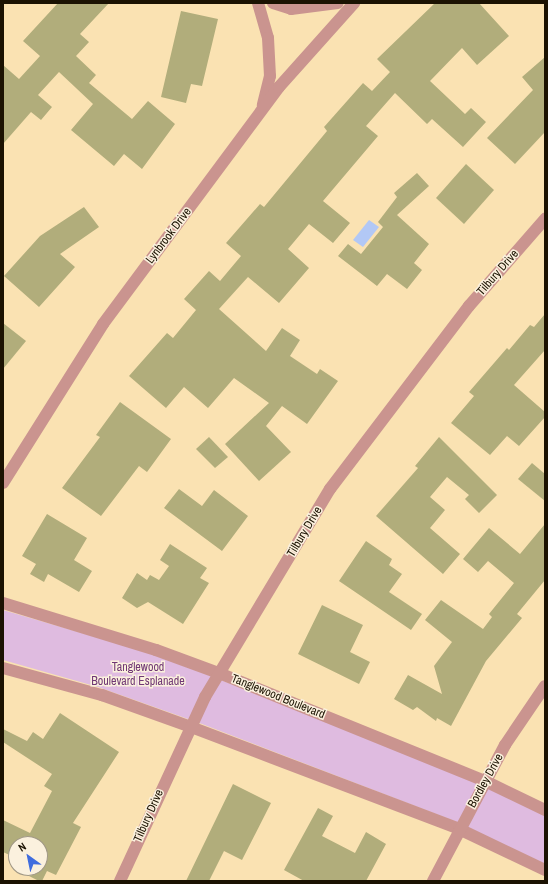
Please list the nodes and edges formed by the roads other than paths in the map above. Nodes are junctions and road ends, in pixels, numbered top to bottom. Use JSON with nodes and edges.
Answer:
{"nodes":[{"id":1,"x":258,"y":3,"type":"edge"},
{"id":2,"x":273,"y":3,"type":"edge"},
{"id":3,"x":338,"y":3,"type":"edge"},
{"id":4,"x":354,"y":3,"type":"edge"},
{"id":5,"x":262,"y":110,"type":"junction"},
{"id":6,"x":545,"y":219,"type":"edge"},
{"id":7,"x":3,"y":483,"type":"edge"},
{"id":8,"x":3,"y":603,"type":"edge"},
{"id":9,"x":3,"y":668,"type":"edge"},
{"id":10,"x":219,"y":673,"type":"junction"},
{"id":11,"x":545,"y":686,"type":"edge"},
{"id":12,"x":191,"y":727,"type":"junction"},
{"id":13,"x":485,"y":781,"type":"junction"},
{"id":14,"x":545,"y":810,"type":"edge"},
{"id":15,"x":459,"y":829,"type":"junction"},
{"id":16,"x":545,"y":870,"type":"edge"},
{"id":17,"x":120,"y":881,"type":"edge"},
{"id":18,"x":433,"y":881,"type":"edge"}],
"edges":[{"from":1,"to":5,"type":"street"},
{"from":2,"to":3,"type":"street"},
{"from":4,"to":5,"type":"street","name":"Lynbrook Drive"},
{"from":5,"to":7,"type":"street","name":"Lynbrook Drive"},
{"from":6,"to":10,"type":"street","name":"Tilbury Drive"},
{"from":8,"to":10,"type":"street","name":"Tanglewood Boulevard"},
{"from":9,"to":12,"type":"street"},
{"from":10,"to":12,"type":"street","name":"Tilbury Drive"},
{"from":10,"to":13,"type":"street","name":"Tanglewood Boulevard"},
{"from":11,"to":13,"type":"street","name":"Bordley Drive"},
{"from":12,"to":15,"type":"street"},
{"from":12,"to":17,"type":"street","name":"Tilbury Drive"},
{"from":13,"to":14,"type":"street","name":"Tanglewood Boulevard"},
{"from":13,"to":15,"type":"street","name":"Bordley Drive"},
{"from":15,"to":16,"type":"street"},
{"from":15,"to":18,"type":"street","name":"Bordley Drive"}]}
